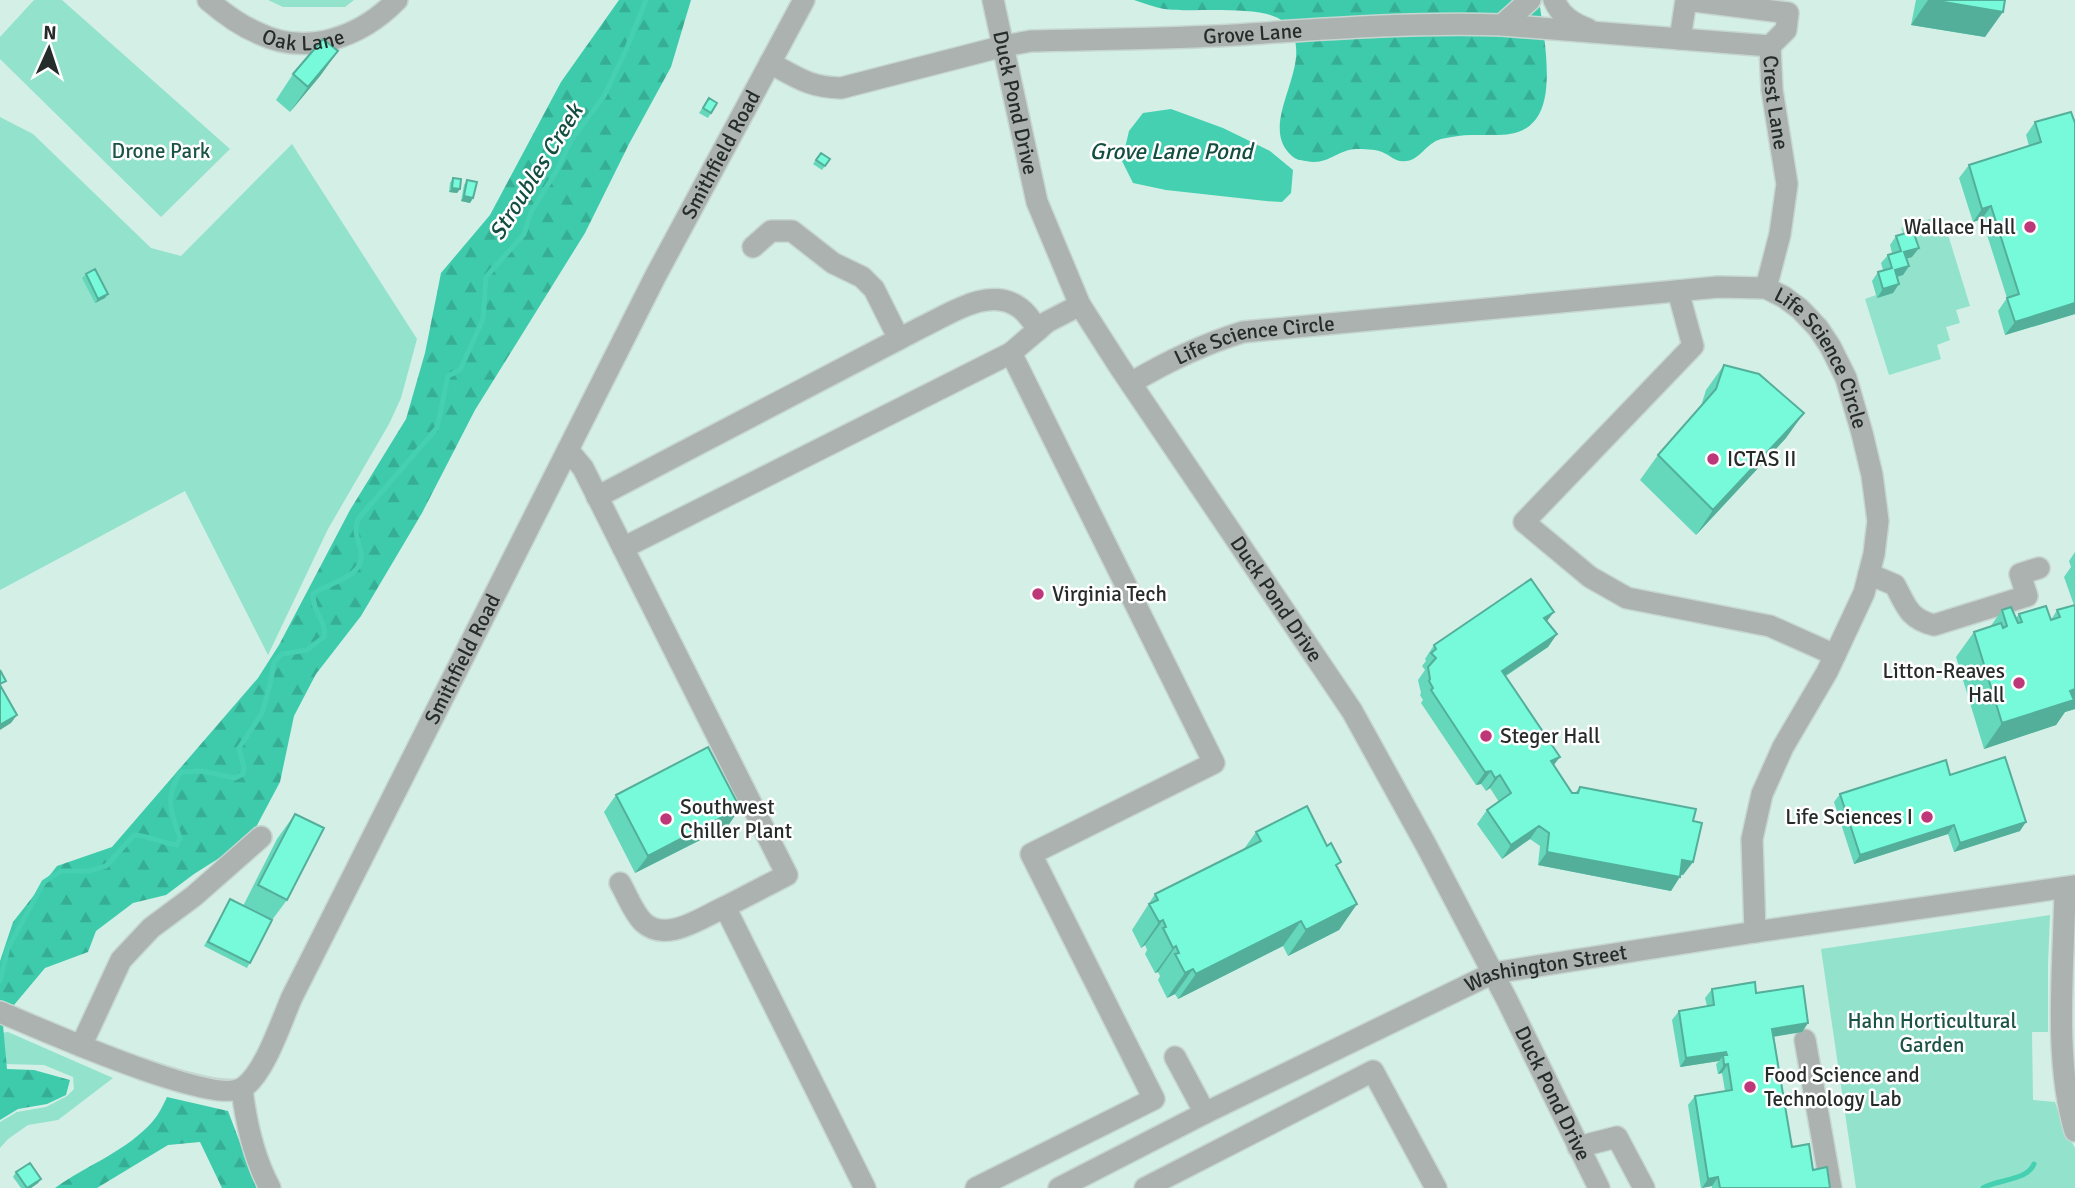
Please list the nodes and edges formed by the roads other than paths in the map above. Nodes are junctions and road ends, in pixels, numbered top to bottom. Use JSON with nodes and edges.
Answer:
{"nodes":[{"id":1,"x":208,"y":0,"type":"edge"},
{"id":2,"x":397,"y":0,"type":"edge"},
{"id":3,"x":804,"y":0,"type":"edge"},
{"id":4,"x":993,"y":0,"type":"edge"},
{"id":5,"x":1530,"y":0,"type":"edge"},
{"id":6,"x":1554,"y":0,"type":"edge"},
{"id":7,"x":1502,"y":25,"type":"junction"},
{"id":8,"x":1596,"y":32,"type":"junction"},
{"id":9,"x":1680,"y":39,"type":"junction"},
{"id":10,"x":1004,"y":46,"type":"junction"},
{"id":11,"x":1770,"y":46,"type":"junction"},
{"id":12,"x":770,"y":63,"type":"junction"},
{"id":13,"x":753,"y":247,"type":"dead end"},
{"id":14,"x":1766,"y":288,"type":"junction"},
{"id":15,"x":1678,"y":292,"type":"junction"},
{"id":16,"x":1080,"y":305,"type":"junction"},
{"id":17,"x":1038,"y":330,"type":"junction"},
{"id":18,"x":899,"y":339,"type":"junction"},
{"id":19,"x":1011,"y":353,"type":"junction"},
{"id":20,"x":1131,"y":383,"type":"junction"},
{"id":21,"x":568,"y":450,"type":"junction"},
{"id":22,"x":597,"y":496,"type":"junction"},
{"id":23,"x":623,"y":548,"type":"junction"},
{"id":24,"x":2039,"y":568,"type":"dead end"},
{"id":25,"x":1869,"y":574,"type":"junction"},
{"id":26,"x":1835,"y":655,"type":"junction"},
{"id":27,"x":261,"y":837,"type":"dead end"},
{"id":28,"x":620,"y":883,"type":"dead end"},
{"id":29,"x":2070,"y":887,"type":"edge"},
{"id":30,"x":725,"y":907,"type":"junction"},
{"id":31,"x":1755,"y":932,"type":"junction"},
{"id":32,"x":1493,"y":973,"type":"junction"},
{"id":33,"x":0,"y":1012,"type":"edge"},
{"id":34,"x":1805,"y":1040,"type":"dead end"},
{"id":35,"x":81,"y":1046,"type":"junction"},
{"id":36,"x":1175,"y":1057,"type":"dead end"},
{"id":37,"x":242,"y":1089,"type":"junction"},
{"id":38,"x":1205,"y":1113,"type":"junction"},
{"id":39,"x":2073,"y":1120,"type":"edge"},
{"id":40,"x":1578,"y":1147,"type":"junction"},
{"id":41,"x":270,"y":1188,"type":"edge"},
{"id":42,"x":865,"y":1188,"type":"edge"},
{"id":43,"x":976,"y":1188,"type":"edge"},
{"id":44,"x":1059,"y":1188,"type":"edge"},
{"id":45,"x":1145,"y":1188,"type":"edge"},
{"id":46,"x":1436,"y":1188,"type":"edge"},
{"id":47,"x":1599,"y":1188,"type":"edge"},
{"id":48,"x":1644,"y":1188,"type":"edge"},
{"id":49,"x":1831,"y":1188,"type":"edge"}],
"edges":[{"from":1,"to":2,"type":"street","name":"Oak Lane"},
{"from":3,"to":12,"type":"street","name":"Smithfield Road"},
{"from":4,"to":10,"type":"street","name":"Duck Pond Drive"},
{"from":5,"to":7,"type":"street"},
{"from":6,"to":8,"type":"street"},
{"from":7,"to":8,"type":"street","name":"Grove Lane"},
{"from":7,"to":10,"type":"street","name":"Grove Lane"},
{"from":8,"to":9,"type":"street","name":"Crest Lane"},
{"from":9,"to":11,"type":"street","name":"Crest Lane"},
{"from":9,"to":11,"type":"street"},
{"from":10,"to":12,"type":"street","name":"Grove Lane"},
{"from":10,"to":16,"type":"street","name":"Duck Pond Drive"},
{"from":11,"to":14,"type":"street","name":"Crest Lane"},
{"from":12,"to":21,"type":"street","name":"Smithfield Road"},
{"from":13,"to":18,"type":"street"},
{"from":14,"to":15,"type":"street","name":"Life Science Circle"},
{"from":14,"to":25,"type":"street","name":"Life Science Circle"},
{"from":15,"to":20,"type":"street","name":"Life Science Circle"},
{"from":15,"to":26,"type":"street"},
{"from":16,"to":17,"type":"street"},
{"from":16,"to":20,"type":"street","name":"Duck Pond Drive"},
{"from":17,"to":18,"type":"street"},
{"from":17,"to":19,"type":"street"},
{"from":18,"to":22,"type":"street"},
{"from":19,"to":23,"type":"street"},
{"from":19,"to":43,"type":"street"},
{"from":20,"to":32,"type":"street","name":"Duck Pond Drive"},
{"from":21,"to":22,"type":"street"},
{"from":21,"to":37,"type":"street","name":"Smithfield Road"},
{"from":22,"to":23,"type":"street"},
{"from":23,"to":30,"type":"street"},
{"from":24,"to":25,"type":"street"},
{"from":25,"to":26,"type":"street","name":"Life Science Circle"},
{"from":26,"to":31,"type":"street","name":"Life Science Circle"},
{"from":27,"to":35,"type":"street"},
{"from":28,"to":30,"type":"street"},
{"from":29,"to":31,"type":"street","name":"Washington Street"},
{"from":29,"to":39,"type":"street"},
{"from":30,"to":42,"type":"street"},
{"from":31,"to":32,"type":"street","name":"Washington Street"},
{"from":32,"to":38,"type":"street","name":"Washington Street"},
{"from":32,"to":40,"type":"street","name":"Duck Pond Drive"},
{"from":33,"to":35,"type":"street"},
{"from":34,"to":49,"type":"street"},
{"from":35,"to":37,"type":"street"},
{"from":36,"to":38,"type":"street"},
{"from":37,"to":41,"type":"street"},
{"from":38,"to":44,"type":"street","name":"Washington Street"},
{"from":40,"to":47,"type":"street","name":"Duck Pond Drive"},
{"from":40,"to":48,"type":"street"},
{"from":45,"to":46,"type":"street"}]}
